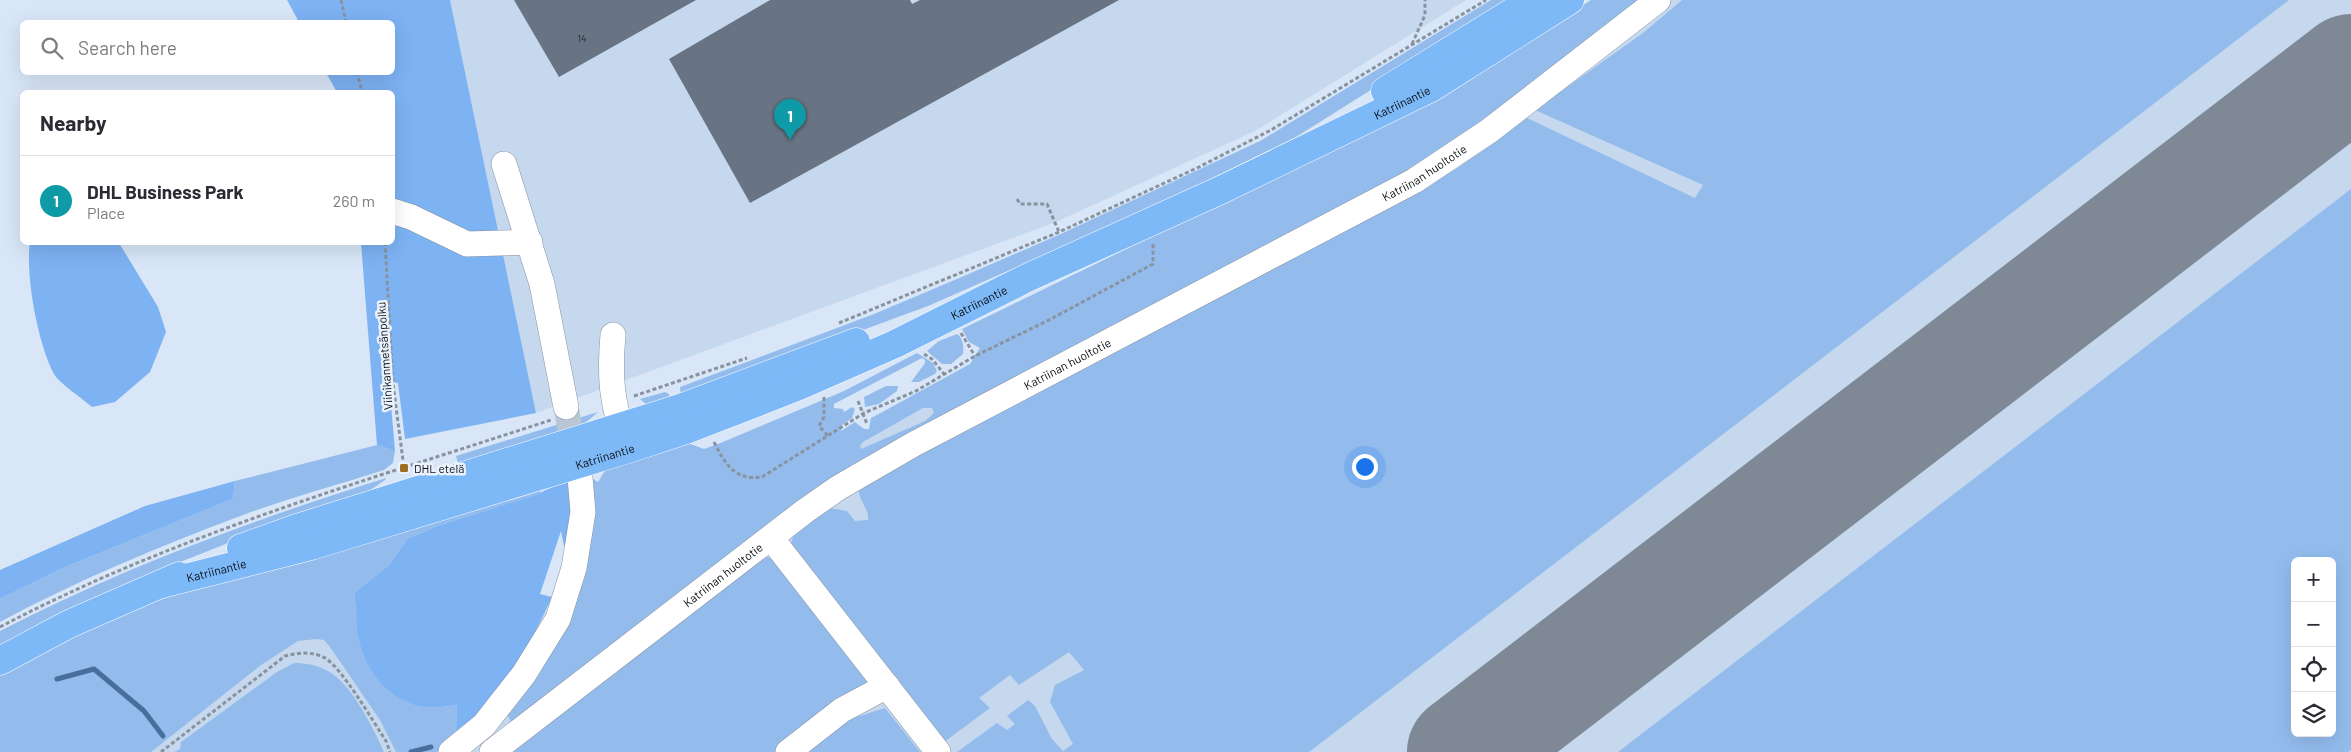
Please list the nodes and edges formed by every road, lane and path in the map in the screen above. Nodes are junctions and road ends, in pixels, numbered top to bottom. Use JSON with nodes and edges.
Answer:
{"nodes":[{"id":1,"x":341,"y":0,"type":"edge"},
{"id":2,"x":1425,"y":0,"type":"edge"},
{"id":3,"x":1486,"y":0,"type":"edge"},
{"id":4,"x":1532,"y":0,"type":"edge"},
{"id":5,"x":1570,"y":0,"type":"edge"},
{"id":6,"x":1658,"y":0,"type":"edge"},
{"id":7,"x":1479,"y":2,"type":"edge"},
{"id":8,"x":346,"y":20,"type":"edge"},
{"id":9,"x":1412,"y":44,"type":"junction"},
{"id":10,"x":358,"y":75,"type":"edge"},
{"id":11,"x":362,"y":90,"type":"edge"},
{"id":12,"x":504,"y":164,"type":"dead end"},
{"id":13,"x":1224,"y":189,"type":"junction"},
{"id":14,"x":1017,"y":199,"type":"dead end"},
{"id":15,"x":395,"y":212,"type":"edge"},
{"id":16,"x":1059,"y":232,"type":"junction"},
{"id":17,"x":1154,"y":234,"type":"dead end"},
{"id":18,"x":530,"y":242,"type":"junction"},
{"id":19,"x":385,"y":245,"type":"edge"},
{"id":20,"x":834,"y":325,"type":"dead end"},
{"id":21,"x":959,"y":327,"type":"dead end"},
{"id":22,"x":613,"y":335,"type":"dead end"},
{"id":23,"x":916,"y":349,"type":"dead end"},
{"id":24,"x":753,"y":355,"type":"dead end"},
{"id":25,"x":975,"y":356,"type":"junction"},
{"id":26,"x":944,"y":374,"type":"junction"},
{"id":27,"x":824,"y":396,"type":"dead end"},
{"id":28,"x":858,"y":400,"type":"dead end"},
{"id":29,"x":562,"y":412,"type":"joint"},
{"id":30,"x":864,"y":413,"type":"junction"},
{"id":31,"x":867,"y":424,"type":"dead end"},
{"id":32,"x":621,"y":426,"type":"junction"},
{"id":33,"x":828,"y":436,"type":"junction"},
{"id":34,"x":712,"y":439,"type":"dead end"},
{"id":35,"x":404,"y":468,"type":"junction"},
{"id":36,"x":580,"y":477,"type":"tunnel mouth"},
{"id":37,"x":771,"y":538,"type":"junction"},
{"id":38,"x":0,"y":627,"type":"edge"},
{"id":39,"x":0,"y":661,"type":"edge"},
{"id":40,"x":887,"y":686,"type":"junction"},
{"id":41,"x":161,"y":752,"type":"edge"},
{"id":42,"x":390,"y":752,"type":"edge"},
{"id":43,"x":450,"y":752,"type":"edge"},
{"id":44,"x":492,"y":752,"type":"edge"},
{"id":45,"x":788,"y":752,"type":"edge"},
{"id":46,"x":938,"y":752,"type":"edge"}],
"edges":[{"from":1,"to":8,"type":"path"},
{"from":2,"to":9,"type":"path"},
{"from":3,"to":7,"type":"path"},
{"from":4,"to":13,"type":"main road","name":"Katriinantie"},
{"from":5,"to":13,"type":"main road","name":"Katriinantie"},
{"from":6,"to":37,"type":"lane","name":"Katriinan huoltotie"},
{"from":7,"to":9,"type":"path"},
{"from":9,"to":16,"type":"path"},
{"from":10,"to":11,"type":"path"},
{"from":12,"to":18,"type":"lane"},
{"from":13,"to":32,"type":"main road","name":"Katriinantie"},
{"from":14,"to":16,"type":"path"},
{"from":15,"to":18,"type":"lane"},
{"from":16,"to":20,"type":"path"},
{"from":17,"to":25,"type":"path"},
{"from":18,"to":29,"type":"lane"},
{"from":19,"to":35,"type":"path","name":"Viinikanmetsänpolku"},
{"from":21,"to":25,"type":"path"},
{"from":22,"to":32,"type":"lane"},
{"from":23,"to":26,"type":"path"},
{"from":24,"to":32,"type":"path"},
{"from":25,"to":26,"type":"path"},
{"from":26,"to":30,"type":"path"},
{"from":27,"to":33,"type":"path"},
{"from":28,"to":30,"type":"path"},
{"from":29,"to":35,"type":"path"},
{"from":30,"to":31,"type":"path"},
{"from":30,"to":33,"type":"path"},
{"from":32,"to":39,"type":"main road","name":"Katriinantie"},
{"from":33,"to":34,"type":"path"},
{"from":35,"to":38,"type":"path"},
{"from":36,"to":43,"type":"lane"},
{"from":37,"to":40,"type":"lane"},
{"from":37,"to":44,"type":"lane","name":"Katriinan huoltotie"},
{"from":40,"to":45,"type":"lane"},
{"from":40,"to":46,"type":"lane"},
{"from":41,"to":42,"type":"path"}]}
